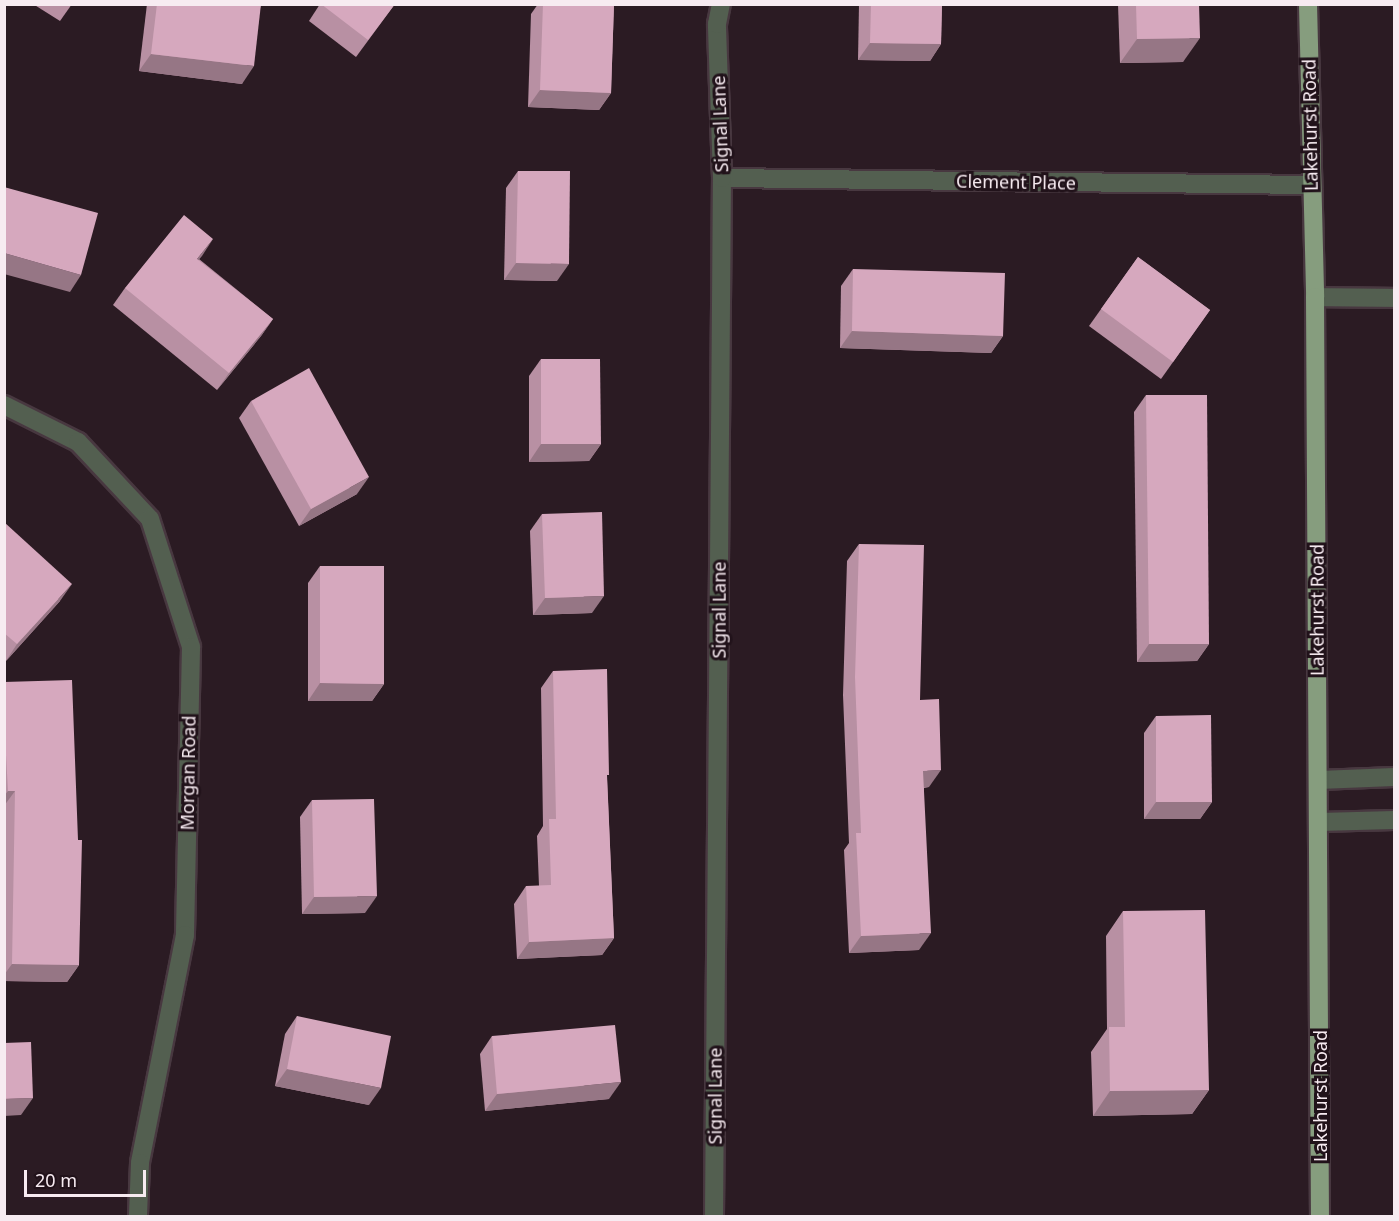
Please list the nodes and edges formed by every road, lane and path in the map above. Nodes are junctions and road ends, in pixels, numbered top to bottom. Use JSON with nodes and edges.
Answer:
{"nodes":[{"id":1,"x":721,"y":4,"type":"edge"},
{"id":2,"x":1308,"y":4,"type":"edge"},
{"id":3,"x":722,"y":178,"type":"junction"},
{"id":4,"x":1311,"y":185,"type":"junction"},
{"id":5,"x":1315,"y":297,"type":"junction"},
{"id":6,"x":1395,"y":298,"type":"edge"},
{"id":7,"x":4,"y":405,"type":"edge"},
{"id":8,"x":1395,"y":777,"type":"edge"},
{"id":9,"x":1319,"y":780,"type":"junction"},
{"id":10,"x":1395,"y":820,"type":"edge"},
{"id":11,"x":1319,"y":822,"type":"junction"},
{"id":12,"x":138,"y":1216,"type":"edge"},
{"id":13,"x":714,"y":1216,"type":"edge"},
{"id":14,"x":1320,"y":1216,"type":"edge"}],
"edges":[{"from":1,"to":3,"type":"street","name":"Signal Lane"},
{"from":2,"to":4,"type":"main road","name":"Lakehurst Road"},
{"from":3,"to":4,"type":"street","name":"Clement Place"},
{"from":3,"to":13,"type":"street","name":"Signal Lane"},
{"from":4,"to":5,"type":"main road","name":"Lakehurst Road"},
{"from":5,"to":6,"type":"street"},
{"from":5,"to":9,"type":"main road","name":"Lakehurst Road"},
{"from":7,"to":12,"type":"street","name":"Morgan Road"},
{"from":8,"to":9,"type":"street"},
{"from":9,"to":11,"type":"main road","name":"Lakehurst Road"},
{"from":10,"to":11,"type":"street"},
{"from":11,"to":14,"type":"main road","name":"Lakehurst Road"}]}
